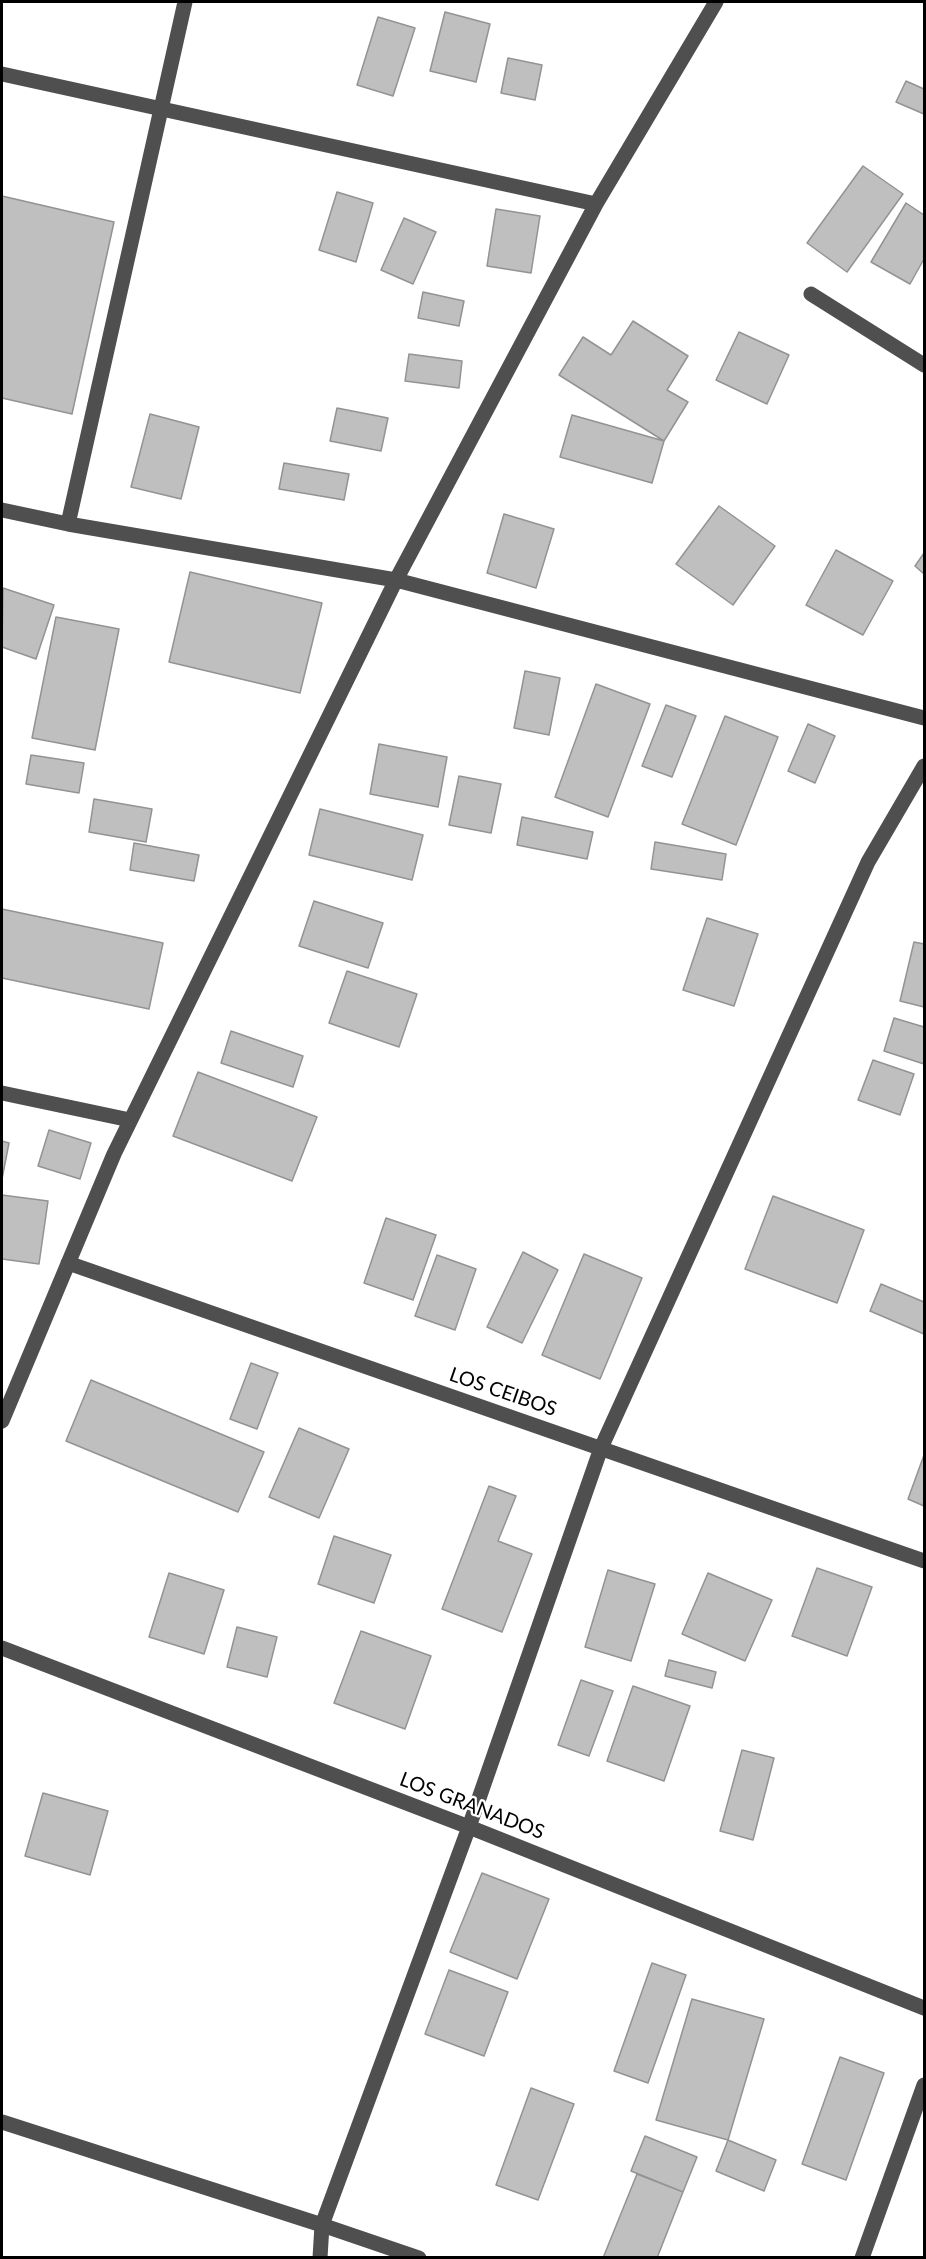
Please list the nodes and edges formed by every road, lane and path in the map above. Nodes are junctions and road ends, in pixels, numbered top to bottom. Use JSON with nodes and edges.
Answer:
{"nodes":[{"id":1,"x":185,"y":2,"type":"edge"},
{"id":2,"x":716,"y":2,"type":"edge"},
{"id":3,"x":2,"y":74,"type":"edge"},
{"id":4,"x":161,"y":107,"type":"junction"},
{"id":5,"x":596,"y":204,"type":"junction"},
{"id":6,"x":811,"y":294,"type":"dead end"},
{"id":7,"x":924,"y":365,"type":"edge"},
{"id":8,"x":2,"y":510,"type":"edge"},
{"id":9,"x":68,"y":524,"type":"junction"},
{"id":10,"x":396,"y":580,"type":"junction"},
{"id":11,"x":924,"y":718,"type":"edge"},
{"id":12,"x":924,"y":766,"type":"edge"},
{"id":13,"x":2,"y":1093,"type":"edge"},
{"id":14,"x":130,"y":1120,"type":"junction"},
{"id":15,"x":68,"y":1263,"type":"junction"},
{"id":16,"x":2,"y":1421,"type":"edge"},
{"id":17,"x":602,"y":1448,"type":"junction"},
{"id":18,"x":924,"y":1561,"type":"edge"},
{"id":19,"x":2,"y":1648,"type":"edge"},
{"id":20,"x":469,"y":1827,"type":"junction"},
{"id":21,"x":924,"y":2008,"type":"edge"},
{"id":22,"x":924,"y":2085,"type":"edge"},
{"id":23,"x":2,"y":2122,"type":"edge"},
{"id":24,"x":322,"y":2224,"type":"junction"},
{"id":25,"x":320,"y":2258,"type":"edge"},
{"id":26,"x":419,"y":2258,"type":"edge"},
{"id":27,"x":862,"y":2258,"type":"edge"}],
"edges":[{"from":1,"to":4,"type":"street"},
{"from":2,"to":5,"type":"street"},
{"from":3,"to":4,"type":"street"},
{"from":4,"to":5,"type":"street"},
{"from":4,"to":9,"type":"street"},
{"from":5,"to":10,"type":"street"},
{"from":6,"to":7,"type":"street"},
{"from":8,"to":9,"type":"street"},
{"from":9,"to":10,"type":"street"},
{"from":10,"to":11,"type":"street"},
{"from":10,"to":14,"type":"street"},
{"from":12,"to":17,"type":"street"},
{"from":13,"to":14,"type":"street"},
{"from":14,"to":15,"type":"street"},
{"from":15,"to":16,"type":"street"},
{"from":15,"to":17,"type":"street","name":"LOS CEIBOS"},
{"from":17,"to":18,"type":"street","name":"LOS CEIBOS"},
{"from":17,"to":20,"type":"street"},
{"from":19,"to":20,"type":"street","name":"LOS GRANADOS"},
{"from":20,"to":21,"type":"street","name":"LOS GRANADOS"},
{"from":20,"to":24,"type":"street"},
{"from":22,"to":27,"type":"street"},
{"from":23,"to":24,"type":"street"},
{"from":24,"to":25,"type":"street"},
{"from":24,"to":26,"type":"street"}]}
